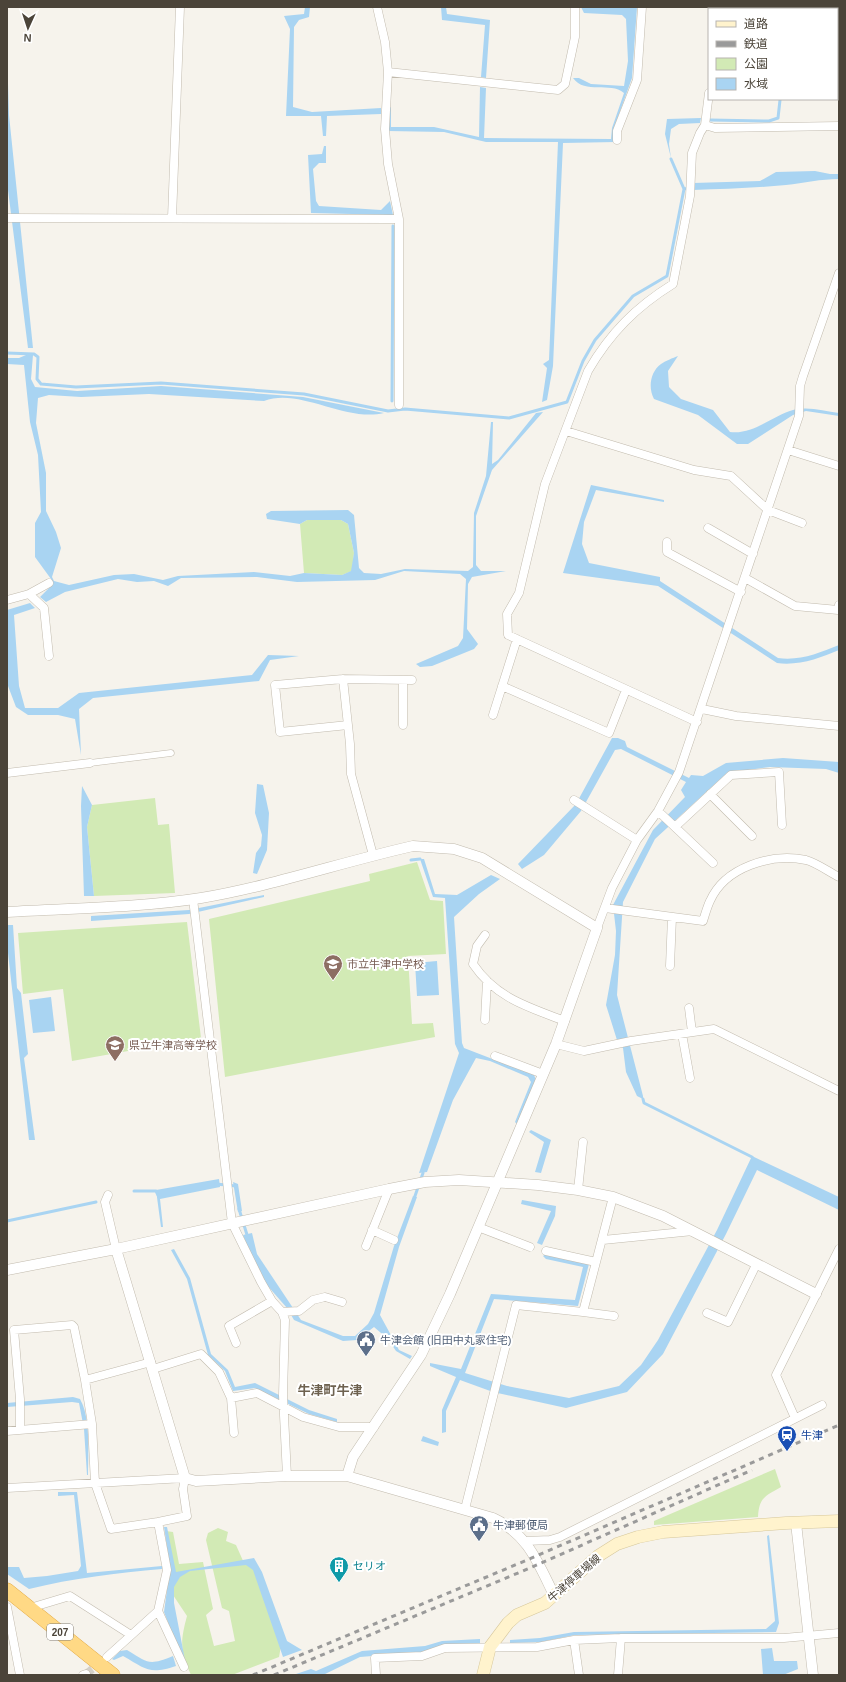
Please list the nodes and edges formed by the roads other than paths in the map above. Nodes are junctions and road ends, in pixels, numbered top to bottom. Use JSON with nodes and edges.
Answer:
{"nodes":[{"id":1,"x":180,"y":7,"type":"edge"},
{"id":2,"x":377,"y":7,"type":"edge"},
{"id":3,"x":576,"y":7,"type":"edge"},
{"id":4,"x":642,"y":7,"type":"edge"},
{"id":5,"x":388,"y":72,"type":"junction"},
{"id":6,"x":708,"y":100,"type":"edge"},
{"id":7,"x":705,"y":125,"type":"junction"},
{"id":8,"x":839,"y":126,"type":"edge"},
{"id":9,"x":617,"y":140,"type":"dead end"},
{"id":10,"x":8,"y":218,"type":"edge"},
{"id":11,"x":172,"y":218,"type":"junction"},
{"id":12,"x":399,"y":219,"type":"junction"},
{"id":13,"x":839,"y":273,"type":"edge"},
{"id":14,"x":398,"y":405,"type":"dead end"},
{"id":15,"x":566,"y":431,"type":"junction"},
{"id":16,"x":788,"y":450,"type":"junction"},
{"id":17,"x":839,"y":466,"type":"edge"},
{"id":18,"x":768,"y":510,"type":"junction"},
{"id":19,"x":802,"y":523,"type":"dead end"},
{"id":20,"x":708,"y":528,"type":"dead end"},
{"id":21,"x":667,"y":542,"type":"dead end"},
{"id":22,"x":753,"y":554,"type":"junction"},
{"id":23,"x":745,"y":578,"type":"junction"},
{"id":24,"x":49,"y":583,"type":"dead end"},
{"id":25,"x":740,"y":592,"type":"junction"},
{"id":26,"x":29,"y":594,"type":"junction"},
{"id":27,"x":7,"y":600,"type":"edge"},
{"id":28,"x":839,"y":605,"type":"edge"},
{"id":29,"x":517,"y":639,"type":"junction"},
{"id":30,"x":49,"y":656,"type":"dead end"},
{"id":31,"x":343,"y":679,"type":"junction"},
{"id":32,"x":403,"y":680,"type":"junction"},
{"id":33,"x":412,"y":680,"type":"dead end"},
{"id":34,"x":502,"y":686,"type":"junction"},
{"id":35,"x":626,"y":690,"type":"junction"},
{"id":36,"x":702,"y":709,"type":"junction"},
{"id":37,"x":493,"y":715,"type":"dead end"},
{"id":38,"x":697,"y":722,"type":"junction"},
{"id":39,"x":348,"y":725,"type":"junction"},
{"id":40,"x":403,"y":725,"type":"dead end"},
{"id":41,"x":839,"y":726,"type":"edge"},
{"id":42,"x":170,"y":753,"type":"dead end"},
{"id":43,"x":90,"y":763,"type":"joint"},
{"id":44,"x":7,"y":773,"type":"edge"},
{"id":45,"x":710,"y":794,"type":"junction"},
{"id":46,"x":574,"y":800,"type":"dead end"},
{"id":47,"x":658,"y":811,"type":"junction"},
{"id":48,"x":782,"y":825,"type":"dead end"},
{"id":49,"x":676,"y":826,"type":"junction"},
{"id":50,"x":752,"y":836,"type":"dead end"},
{"id":51,"x":637,"y":840,"type":"junction"},
{"id":52,"x":373,"y":855,"type":"junction"},
{"id":53,"x":714,"y":863,"type":"dead end"},
{"id":54,"x":839,"y":877,"type":"edge"},
{"id":55,"x":194,"y":907,"type":"junction"},
{"id":56,"x":605,"y":908,"type":"junction"},
{"id":57,"x":7,"y":912,"type":"edge"},
{"id":58,"x":672,"y":917,"type":"junction"},
{"id":59,"x":597,"y":928,"type":"junction"},
{"id":60,"x":485,"y":935,"type":"dead end"},
{"id":61,"x":670,"y":966,"type":"dead end"},
{"id":62,"x":487,"y":981,"type":"junction"},
{"id":63,"x":689,"y":1008,"type":"dead end"},
{"id":64,"x":485,"y":1020,"type":"dead end"},
{"id":65,"x":565,"y":1021,"type":"junction"},
{"id":66,"x":692,"y":1032,"type":"junction"},
{"id":67,"x":682,"y":1034,"type":"junction"},
{"id":68,"x":556,"y":1044,"type":"junction"},
{"id":69,"x":495,"y":1056,"type":"dead end"},
{"id":70,"x":543,"y":1074,"type":"junction"},
{"id":71,"x":690,"y":1078,"type":"dead end"},
{"id":72,"x":839,"y":1092,"type":"edge"},
{"id":73,"x":583,"y":1142,"type":"dead end"},
{"id":74,"x":496,"y":1182,"type":"junction"},
{"id":75,"x":389,"y":1189,"type":"junction"},
{"id":76,"x":578,"y":1190,"type":"junction"},
{"id":77,"x":108,"y":1195,"type":"dead end"},
{"id":78,"x":613,"y":1197,"type":"junction"},
{"id":79,"x":239,"y":1221,"type":"junction"},
{"id":80,"x":478,"y":1227,"type":"junction"},
{"id":81,"x":372,"y":1230,"type":"junction"},
{"id":82,"x":693,"y":1232,"type":"junction"},
{"id":83,"x":394,"y":1240,"type":"dead end"},
{"id":84,"x":603,"y":1240,"type":"junction"},
{"id":85,"x":366,"y":1246,"type":"dead end"},
{"id":86,"x":530,"y":1246,"type":"dead end"},
{"id":87,"x":116,"y":1249,"type":"junction"},
{"id":88,"x":839,"y":1249,"type":"edge"},
{"id":89,"x":546,"y":1251,"type":"dead end"},
{"id":90,"x":596,"y":1262,"type":"junction"},
{"id":91,"x":756,"y":1264,"type":"junction"},
{"id":92,"x":7,"y":1270,"type":"edge"},
{"id":93,"x":816,"y":1294,"type":"junction"},
{"id":94,"x":272,"y":1301,"type":"junction"},
{"id":95,"x":342,"y":1302,"type":"dead end"},
{"id":96,"x":282,"y":1312,"type":"junction"},
{"id":97,"x":584,"y":1312,"type":"junction"},
{"id":98,"x":707,"y":1313,"type":"dead end"},
{"id":99,"x":614,"y":1316,"type":"dead end"},
{"id":100,"x":236,"y":1343,"type":"dead end"},
{"id":101,"x":152,"y":1365,"type":"junction"},
{"id":102,"x":85,"y":1380,"type":"junction"},
{"id":103,"x":231,"y":1398,"type":"junction"},
{"id":104,"x":822,"y":1405,"type":"dead end"},
{"id":105,"x":284,"y":1406,"type":"junction"},
{"id":106,"x":795,"y":1418,"type":"junction"},
{"id":107,"x":92,"y":1424,"type":"junction"},
{"id":108,"x":374,"y":1427,"type":"junction"},
{"id":109,"x":20,"y":1430,"type":"junction"},
{"id":110,"x":7,"y":1431,"type":"edge"},
{"id":111,"x":234,"y":1433,"type":"dead end"},
{"id":112,"x":288,"y":1476,"type":"junction"},
{"id":113,"x":347,"y":1476,"type":"junction"},
{"id":114,"x":185,"y":1478,"type":"junction"},
{"id":115,"x":95,"y":1483,"type":"junction"},
{"id":116,"x":7,"y":1488,"type":"edge"},
{"id":117,"x":465,"y":1510,"type":"junction"},
{"id":118,"x":839,"y":1521,"type":"edge"},
{"id":119,"x":158,"y":1522,"type":"junction"},
{"id":120,"x":796,"y":1523,"type":"junction"},
{"id":121,"x":526,"y":1541,"type":"junction"},
{"id":122,"x":7,"y":1590,"type":"edge"},
{"id":123,"x":554,"y":1596,"type":"junction"},
{"id":124,"x":7,"y":1607,"type":"edge"},
{"id":125,"x":30,"y":1608,"type":"junction"},
{"id":126,"x":158,"y":1611,"type":"junction"},
{"id":127,"x":839,"y":1633,"type":"edge"},
{"id":128,"x":131,"y":1635,"type":"junction"},
{"id":129,"x":809,"y":1637,"type":"junction"},
{"id":130,"x":621,"y":1638,"type":"junction"},
{"id":131,"x":574,"y":1640,"type":"junction"},
{"id":132,"x":490,"y":1647,"type":"junction"},
{"id":133,"x":108,"y":1657,"type":"tunnel mouth"},
{"id":134,"x":184,"y":1667,"type":"dead end"},
{"id":135,"x":20,"y":1675,"type":"edge"},
{"id":136,"x":113,"y":1675,"type":"edge"},
{"id":137,"x":376,"y":1675,"type":"edge"},
{"id":138,"x":483,"y":1675,"type":"edge"},
{"id":139,"x":578,"y":1675,"type":"edge"},
{"id":140,"x":618,"y":1675,"type":"edge"},
{"id":141,"x":814,"y":1675,"type":"edge"}],
"edges":[{"from":1,"to":11,"type":"street"},
{"from":2,"to":5,"type":"street"},
{"from":3,"to":5,"type":"street"},
{"from":4,"to":9,"type":"street"},
{"from":5,"to":12,"type":"street"},
{"from":6,"to":7,"type":"street"},
{"from":7,"to":8,"type":"street"},
{"from":7,"to":15,"type":"street"},
{"from":10,"to":11,"type":"street"},
{"from":11,"to":12,"type":"street"},
{"from":12,"to":14,"type":"street"},
{"from":13,"to":16,"type":"street"},
{"from":15,"to":18,"type":"street"},
{"from":15,"to":29,"type":"street"},
{"from":16,"to":17,"type":"street"},
{"from":16,"to":18,"type":"street"},
{"from":18,"to":19,"type":"street"},
{"from":18,"to":22,"type":"street"},
{"from":20,"to":22,"type":"street"},
{"from":21,"to":25,"type":"street"},
{"from":22,"to":23,"type":"street"},
{"from":23,"to":25,"type":"street"},
{"from":23,"to":28,"type":"street"},
{"from":24,"to":26,"type":"street"},
{"from":25,"to":36,"type":"street"},
{"from":26,"to":27,"type":"street"},
{"from":26,"to":30,"type":"street"},
{"from":29,"to":34,"type":"street"},
{"from":29,"to":35,"type":"street"},
{"from":31,"to":32,"type":"street"},
{"from":31,"to":39,"type":"street"},
{"from":31,"to":39,"type":"street"},
{"from":32,"to":33,"type":"street"},
{"from":32,"to":40,"type":"street"},
{"from":34,"to":35,"type":"street"},
{"from":34,"to":37,"type":"street"},
{"from":35,"to":38,"type":"street"},
{"from":36,"to":38,"type":"street"},
{"from":36,"to":41,"type":"street"},
{"from":38,"to":47,"type":"street"},
{"from":39,"to":52,"type":"street"},
{"from":42,"to":43,"type":"street"},
{"from":43,"to":44,"type":"street"},
{"from":45,"to":48,"type":"street"},
{"from":45,"to":49,"type":"street"},
{"from":45,"to":50,"type":"street"},
{"from":46,"to":51,"type":"street"},
{"from":47,"to":49,"type":"street"},
{"from":47,"to":51,"type":"street"},
{"from":49,"to":53,"type":"street"},
{"from":51,"to":56,"type":"street"},
{"from":52,"to":55,"type":"street"},
{"from":52,"to":59,"type":"street"},
{"from":54,"to":58,"type":"street"},
{"from":55,"to":57,"type":"street"},
{"from":55,"to":79,"type":"street"},
{"from":56,"to":58,"type":"street"},
{"from":56,"to":59,"type":"street"},
{"from":58,"to":61,"type":"street"},
{"from":59,"to":65,"type":"street"},
{"from":60,"to":62,"type":"street"},
{"from":62,"to":64,"type":"street"},
{"from":62,"to":65,"type":"street"},
{"from":63,"to":66,"type":"street"},
{"from":65,"to":68,"type":"street"},
{"from":66,"to":67,"type":"street"},
{"from":66,"to":72,"type":"street"},
{"from":67,"to":68,"type":"street"},
{"from":67,"to":71,"type":"street"},
{"from":68,"to":70,"type":"street"},
{"from":69,"to":70,"type":"street"},
{"from":70,"to":74,"type":"street"},
{"from":73,"to":76,"type":"street"},
{"from":74,"to":75,"type":"street"},
{"from":74,"to":76,"type":"street"},
{"from":74,"to":80,"type":"street"},
{"from":75,"to":79,"type":"street"},
{"from":75,"to":81,"type":"street"},
{"from":76,"to":78,"type":"street"},
{"from":77,"to":87,"type":"street"},
{"from":78,"to":82,"type":"street"},
{"from":78,"to":84,"type":"street"},
{"from":79,"to":87,"type":"street"},
{"from":79,"to":94,"type":"street"},
{"from":80,"to":86,"type":"street"},
{"from":80,"to":108,"type":"street"},
{"from":81,"to":83,"type":"street"},
{"from":81,"to":85,"type":"street"},
{"from":82,"to":84,"type":"street"},
{"from":82,"to":91,"type":"street"},
{"from":84,"to":90,"type":"street"},
{"from":87,"to":92,"type":"street"},
{"from":87,"to":101,"type":"street"},
{"from":88,"to":93,"type":"street"},
{"from":89,"to":90,"type":"street"},
{"from":90,"to":97,"type":"street"},
{"from":91,"to":93,"type":"street"},
{"from":91,"to":98,"type":"street"},
{"from":93,"to":106,"type":"street"},
{"from":94,"to":96,"type":"street"},
{"from":94,"to":100,"type":"street"},
{"from":95,"to":96,"type":"street"},
{"from":96,"to":105,"type":"street"},
{"from":97,"to":99,"type":"street"},
{"from":97,"to":117,"type":"street"},
{"from":101,"to":102,"type":"street"},
{"from":101,"to":103,"type":"street"},
{"from":101,"to":114,"type":"street"},
{"from":102,"to":107,"type":"street"},
{"from":102,"to":109,"type":"street"},
{"from":103,"to":105,"type":"street"},
{"from":103,"to":111,"type":"street"},
{"from":104,"to":106,"type":"street"},
{"from":105,"to":108,"type":"street"},
{"from":105,"to":112,"type":"street"},
{"from":106,"to":121,"type":"street"},
{"from":107,"to":109,"type":"street"},
{"from":107,"to":115,"type":"street"},
{"from":108,"to":113,"type":"street"},
{"from":109,"to":110,"type":"street"},
{"from":112,"to":113,"type":"street"},
{"from":112,"to":114,"type":"street"},
{"from":113,"to":117,"type":"street"},
{"from":114,"to":115,"type":"street"},
{"from":114,"to":119,"type":"street"},
{"from":115,"to":116,"type":"street"},
{"from":115,"to":119,"type":"street"},
{"from":117,"to":121,"type":"street"},
{"from":118,"to":120,"type":"main road","name":"牛津停車場線"},
{"from":119,"to":126,"type":"street"},
{"from":120,"to":123,"type":"main road","name":"牛津停車場線"},
{"from":120,"to":129,"type":"street"},
{"from":121,"to":123,"type":"street"},
{"from":122,"to":125,"type":"highway","number":"207"},
{"from":123,"to":132,"type":"main road","name":"牛津停車場線"},
{"from":124,"to":135,"type":"street"},
{"from":125,"to":128,"type":"street"},
{"from":125,"to":136,"type":"highway","number":"207"},
{"from":126,"to":128,"type":"street"},
{"from":126,"to":134,"type":"street"},
{"from":127,"to":129,"type":"street"},
{"from":128,"to":133,"type":"street"},
{"from":129,"to":130,"type":"street"},
{"from":129,"to":141,"type":"street"},
{"from":130,"to":131,"type":"street"},
{"from":130,"to":140,"type":"street"},
{"from":131,"to":132,"type":"street"},
{"from":131,"to":139,"type":"street"},
{"from":132,"to":137,"type":"street"},
{"from":132,"to":138,"type":"main road","name":"牛津停車場線"}]}
